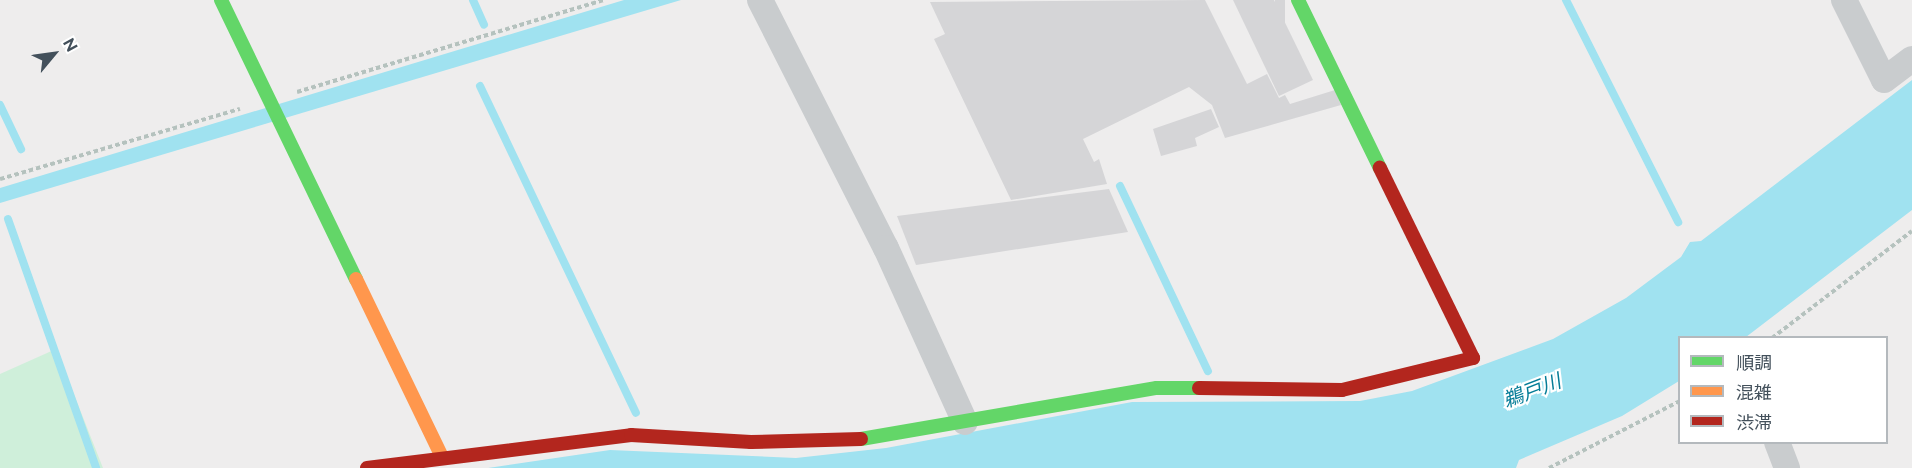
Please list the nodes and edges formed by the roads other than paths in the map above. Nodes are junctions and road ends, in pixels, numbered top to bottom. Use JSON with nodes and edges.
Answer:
{"nodes":[{"id":1,"x":221,"y":0,"type":"edge"},
{"id":2,"x":760,"y":0,"type":"edge"},
{"id":3,"x":1298,"y":0,"type":"edge"},
{"id":4,"x":1844,"y":0,"type":"edge"},
{"id":5,"x":1912,"y":59,"type":"edge"},
{"id":6,"x":965,"y":422,"type":"junction"},
{"id":7,"x":1778,"y":444,"type":"edge"},
{"id":8,"x":442,"y":457,"type":"junction"},
{"id":9,"x":367,"y":468,"type":"edge"},
{"id":10,"x":1787,"y":468,"type":"edge"}],
"edges":[{"from":1,"to":8,"type":"street"},
{"from":2,"to":6,"type":"street"},
{"from":3,"to":6,"type":"street"},
{"from":4,"to":5,"type":"street"},
{"from":6,"to":8,"type":"street"},
{"from":7,"to":10,"type":"street"},
{"from":8,"to":9,"type":"street"}]}
